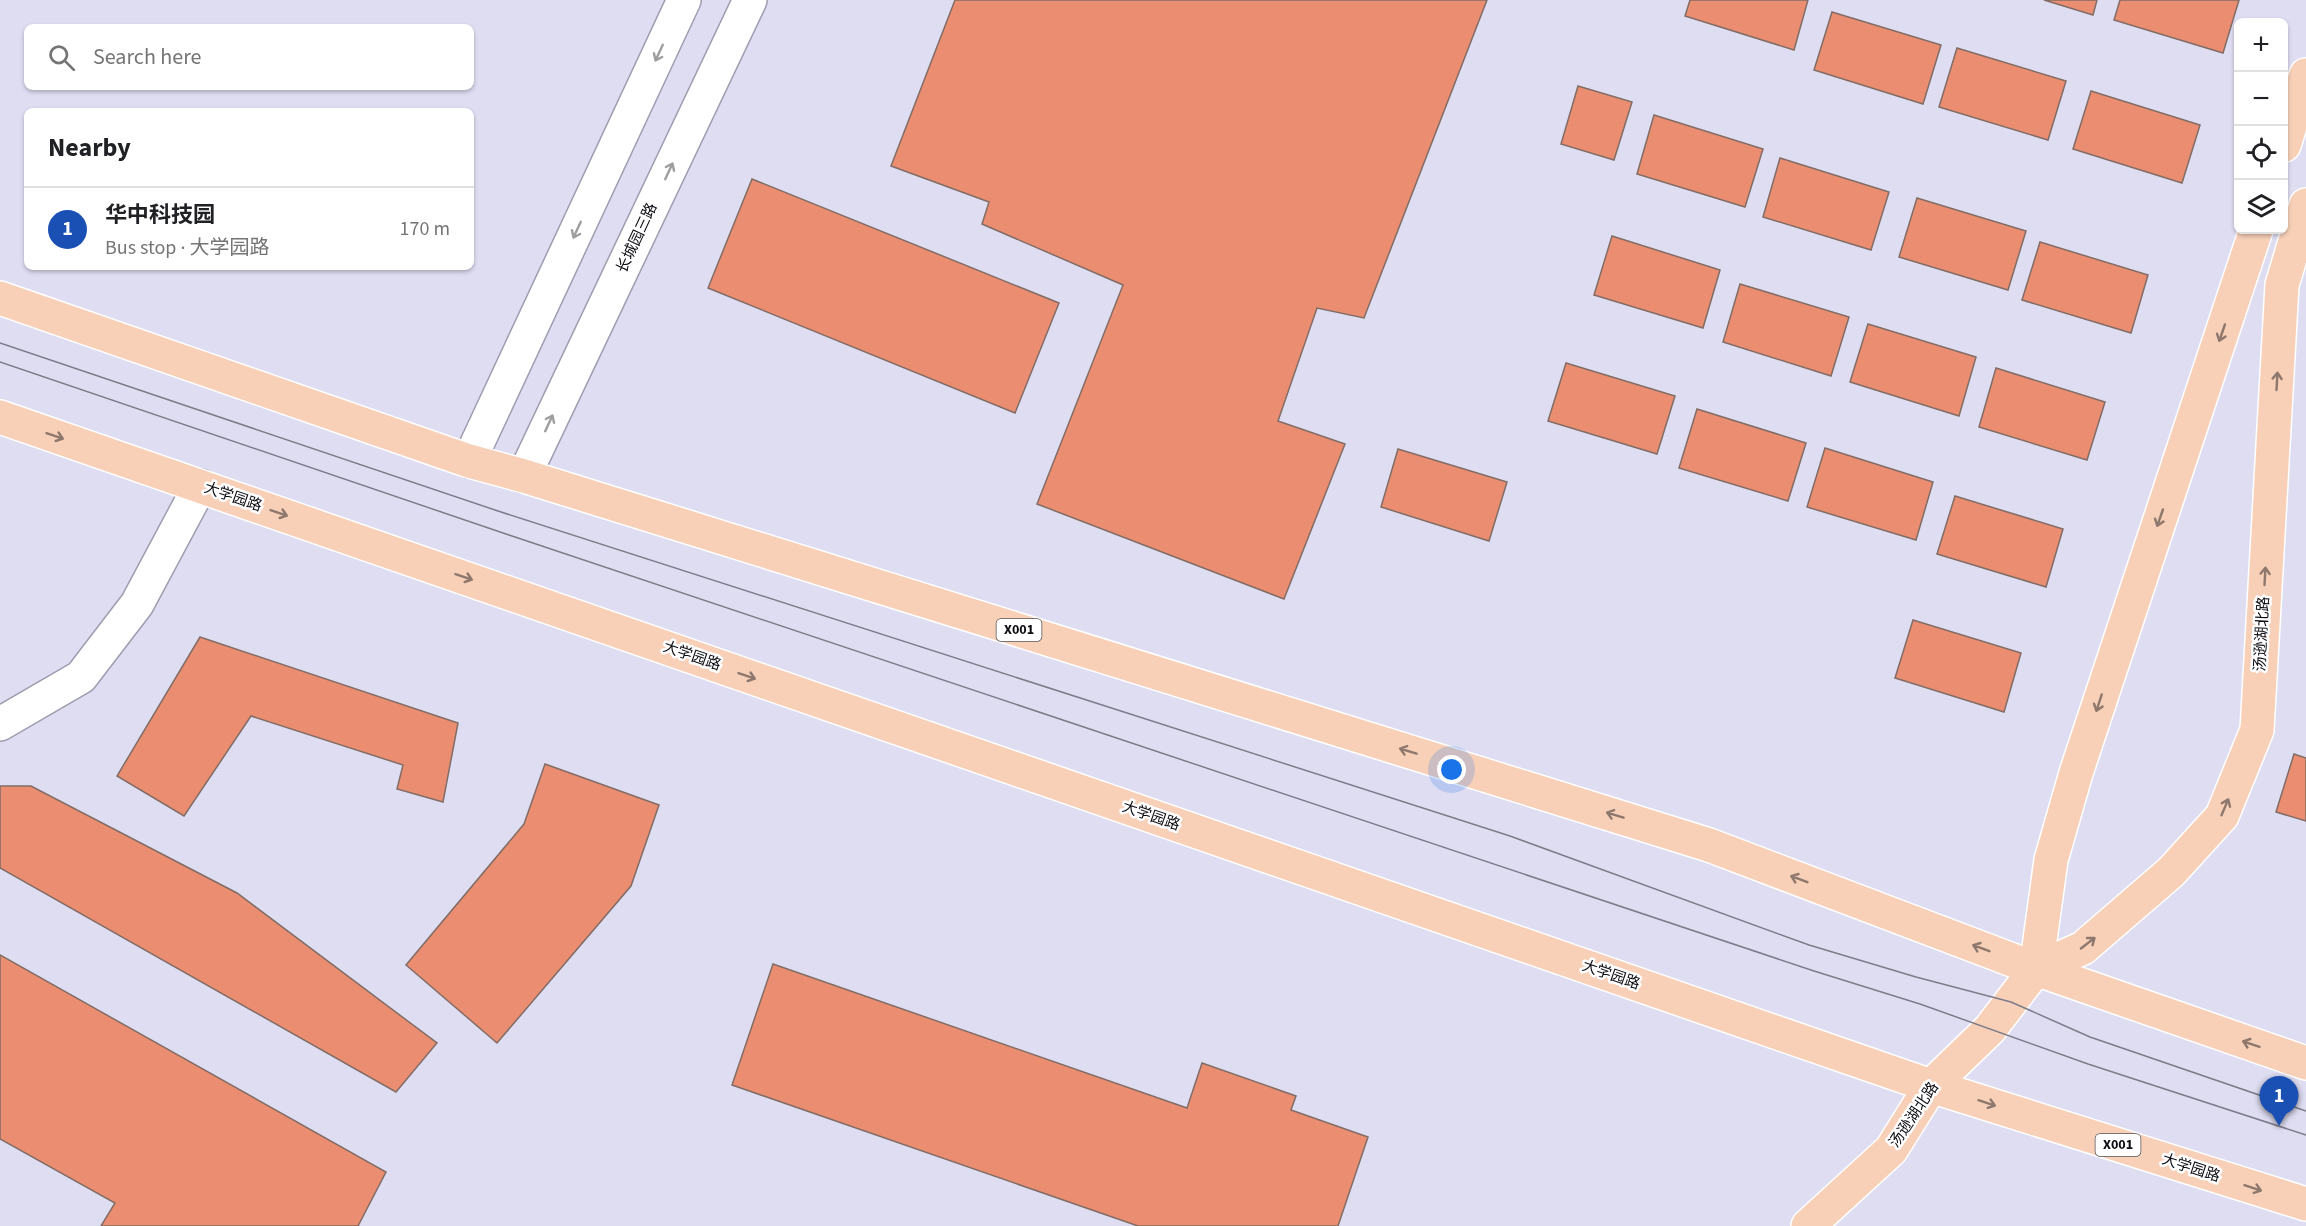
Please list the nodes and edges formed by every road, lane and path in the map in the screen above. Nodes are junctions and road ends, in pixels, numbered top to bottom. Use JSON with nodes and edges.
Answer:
{"nodes":[{"id":1,"x":684,"y":0,"type":"edge"},
{"id":2,"x":750,"y":0,"type":"edge"},
{"id":3,"x":2306,"y":75,"type":"edge"},
{"id":4,"x":2288,"y":130,"type":"edge"},
{"id":5,"x":2306,"y":205,"type":"edge"},
{"id":6,"x":2255,"y":234,"type":"edge"},
{"id":7,"x":0,"y":298,"type":"edge"},
{"id":8,"x":0,"y":417,"type":"edge"},
{"id":9,"x":469,"y":461,"type":"junction"},
{"id":10,"x":524,"y":476,"type":"junction"},
{"id":11,"x":200,"y":486,"type":"junction"},
{"id":12,"x":0,"y":724,"type":"edge"},
{"id":13,"x":2036,"y":969,"type":"junction"},
{"id":14,"x":2306,"y":1063,"type":"edge"},
{"id":15,"x":1931,"y":1086,"type":"junction"},
{"id":16,"x":2306,"y":1204,"type":"edge"},
{"id":17,"x":1808,"y":1226,"type":"edge"}],
"edges":[{"from":1,"to":9,"type":"street","one_way":true},
{"from":10,"to":2,"type":"street","name":"长城园三路","one_way":true},
{"from":3,"to":4,"type":"main road"},
{"from":13,"to":5,"type":"main road","name":"汤逊湖北路","one_way":true},
{"from":6,"to":13,"type":"main road","name":"汤逊湖北路","one_way":true},
{"from":7,"to":9,"type":"main road","number":"X001"},
{"from":8,"to":11,"type":"main road","name":"大学园路","number":"X001","one_way":true},
{"from":9,"to":10,"type":"main road","number":"X001"},
{"from":13,"to":10,"type":"main road","number":"X001","one_way":true},
{"from":11,"to":12,"type":"street"},
{"from":11,"to":15,"type":"main road","name":"大学园路","number":"X001","one_way":true},
{"from":14,"to":13,"type":"main road","number":"X001","one_way":true},
{"from":13,"to":15,"type":"main road","name":"汤逊湖北路"},
{"from":15,"to":16,"type":"main road","name":"大学园路","number":"X001","one_way":true},
{"from":15,"to":17,"type":"main road","name":"汤逊湖北路"}]}
